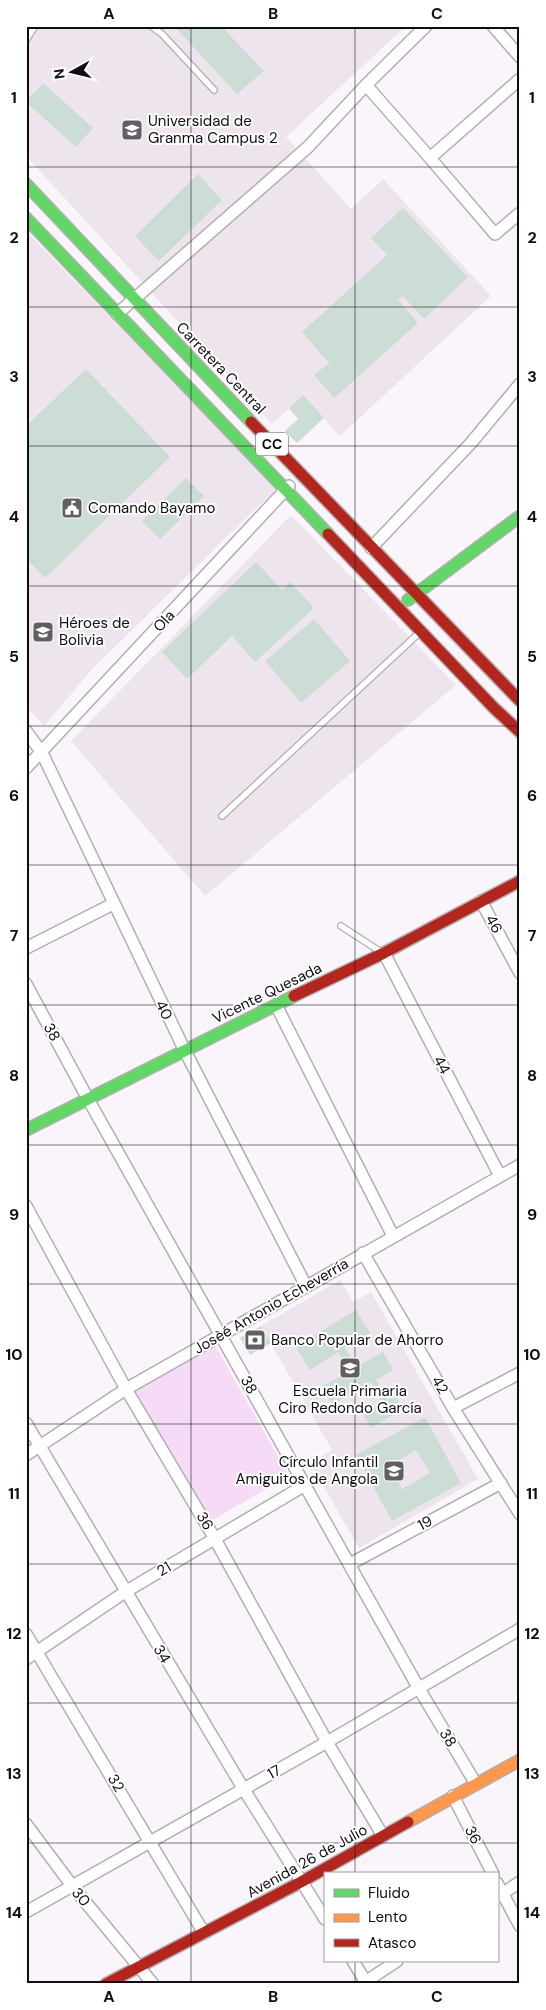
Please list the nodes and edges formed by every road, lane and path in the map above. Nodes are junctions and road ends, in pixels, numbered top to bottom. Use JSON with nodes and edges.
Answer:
{"nodes":[{"id":1,"x":35,"y":26,"type":"edge"},
{"id":2,"x":151,"y":26,"type":"edge"},
{"id":3,"x":426,"y":26,"type":"edge"},
{"id":4,"x":493,"y":26,"type":"edge"},
{"id":5,"x":26,"y":40,"type":"edge"},
{"id":6,"x":520,"y":57,"type":"edge"},
{"id":7,"x":520,"y":78,"type":"edge"},
{"id":8,"x":366,"y":85,"type":"junction"},
{"id":9,"x":214,"y":90,"type":"dead end"},
{"id":10,"x":430,"y":158,"type":"junction"},
{"id":11,"x":26,"y":184,"type":"edge"},
{"id":12,"x":520,"y":213,"type":"edge"},
{"id":13,"x":26,"y":218,"type":"edge"},
{"id":14,"x":134,"y":299,"type":"junction"},
{"id":15,"x":117,"y":314,"type":"junction"},
{"id":16,"x":520,"y":384,"type":"edge"},
{"id":17,"x":301,"y":474,"type":"junction"},
{"id":18,"x":286,"y":490,"type":"junction"},
{"id":19,"x":520,"y":516,"type":"edge"},
{"id":20,"x":372,"y":548,"type":"junction"},
{"id":21,"x":415,"y":594,"type":"junction"},
{"id":22,"x":400,"y":608,"type":"junction"},
{"id":23,"x":421,"y":631,"type":"junction"},
{"id":24,"x":518,"y":696,"type":"edge"},
{"id":25,"x":494,"y":708,"type":"junction"},
{"id":26,"x":26,"y":732,"type":"edge"},
{"id":27,"x":520,"y":732,"type":"edge"},
{"id":28,"x":42,"y":753,"type":"junction"},
{"id":29,"x":26,"y":768,"type":"edge"},
{"id":30,"x":222,"y":816,"type":"dead end"},
{"id":31,"x":520,"y":881,"type":"edge"},
{"id":32,"x":481,"y":902,"type":"junction"},
{"id":33,"x":113,"y":904,"type":"junction"},
{"id":34,"x":341,"y":926,"type":"dead end"},
{"id":35,"x":26,"y":948,"type":"edge"},
{"id":36,"x":384,"y":953,"type":"junction"},
{"id":37,"x":520,"y":973,"type":"edge"},
{"id":38,"x":26,"y":984,"type":"edge"},
{"id":39,"x":276,"y":1005,"type":"junction"},
{"id":40,"x":185,"y":1051,"type":"junction"},
{"id":41,"x":88,"y":1099,"type":"junction"},
{"id":42,"x":26,"y":1130,"type":"edge"},
{"id":43,"x":520,"y":1165,"type":"edge"},
{"id":44,"x":500,"y":1176,"type":"junction"},
{"id":45,"x":26,"y":1206,"type":"edge"},
{"id":46,"x":393,"y":1236,"type":"junction"},
{"id":47,"x":363,"y":1253,"type":"junction"},
{"id":48,"x":306,"y":1286,"type":"junction"},
{"id":49,"x":220,"y":1334,"type":"junction"},
{"id":50,"x":520,"y":1373,"type":"edge"},
{"id":51,"x":126,"y":1389,"type":"junction"},
{"id":52,"x":453,"y":1408,"type":"junction"},
{"id":53,"x":26,"y":1423,"type":"edge"},
{"id":54,"x":39,"y":1446,"type":"junction"},
{"id":55,"x":26,"y":1454,"type":"edge"},
{"id":56,"x":501,"y":1483,"type":"junction"},
{"id":57,"x":305,"y":1486,"type":"junction"},
{"id":58,"x":516,"y":1502,"type":"edge"},
{"id":59,"x":520,"y":1514,"type":"edge"},
{"id":60,"x":215,"y":1539,"type":"junction"},
{"id":61,"x":350,"y":1564,"type":"junction"},
{"id":62,"x":125,"y":1592,"type":"junction"},
{"id":63,"x":520,"y":1629,"type":"edge"},
{"id":64,"x":26,"y":1634,"type":"edge"},
{"id":65,"x":38,"y":1652,"type":"junction"},
{"id":66,"x":26,"y":1659,"type":"edge"},
{"id":67,"x":418,"y":1687,"type":"junction"},
{"id":68,"x":327,"y":1742,"type":"junction"},
{"id":69,"x":520,"y":1760,"type":"edge"},
{"id":70,"x":476,"y":1784,"type":"junction"},
{"id":71,"x":243,"y":1788,"type":"junction"},
{"id":72,"x":453,"y":1796,"type":"junction"},
{"id":73,"x":26,"y":1824,"type":"edge"},
{"id":74,"x":383,"y":1836,"type":"junction"},
{"id":75,"x":150,"y":1841,"type":"junction"},
{"id":76,"x":492,"y":1872,"type":"edge"},
{"id":77,"x":301,"y":1882,"type":"junction"},
{"id":78,"x":520,"y":1882,"type":"edge"},
{"id":79,"x":72,"y":1887,"type":"junction"},
{"id":80,"x":499,"y":1891,"type":"edge"},
{"id":81,"x":26,"y":1912,"type":"edge"},
{"id":82,"x":324,"y":1916,"type":"edge"},
{"id":83,"x":520,"y":1926,"type":"edge"},
{"id":84,"x":204,"y":1933,"type":"junction"},
{"id":85,"x":354,"y":1962,"type":"edge"},
{"id":86,"x":396,"y":1962,"type":"edge"},
{"id":87,"x":139,"y":1967,"type":"junction"},
{"id":88,"x":365,"y":1983,"type":"edge"},
{"id":89,"x":106,"y":1984,"type":"edge"},
{"id":90,"x":153,"y":1984,"type":"edge"}],
"edges":[{"from":1,"to":5,"type":"lane"},
{"from":2,"to":9,"type":"lane"},
{"from":3,"to":8,"type":"street"},
{"from":4,"to":6,"type":"street"},
{"from":7,"to":10,"type":"street"},
{"from":8,"to":10,"type":"street"},
{"from":8,"to":14,"type":"street"},
{"from":10,"to":12,"type":"street"},
{"from":11,"to":14,"type":"main road","name":"Carretera Central","number":"CC"},
{"from":13,"to":15,"type":"main road","number":"CC"},
{"from":14,"to":15,"type":"street"},
{"from":14,"to":17,"type":"main road","name":"Carretera Central","number":"CC"},
{"from":15,"to":18,"type":"main road","number":"CC"},
{"from":16,"to":20,"type":"street"},
{"from":17,"to":18,"type":"street","name":"Ola"},
{"from":17,"to":20,"type":"main road","name":"Carretera Central","number":"CC"},
{"from":18,"to":22,"type":"main road","number":"CC"},
{"from":18,"to":28,"type":"street","name":"Ola"},
{"from":19,"to":21,"type":"main road"},
{"from":20,"to":21,"type":"main road","name":"Carretera Central","number":"CC"},
{"from":21,"to":22,"type":"main road"},
{"from":21,"to":24,"type":"main road","name":"Carretera Central","number":"CC"},
{"from":22,"to":23,"type":"main road","number":"CC"},
{"from":23,"to":25,"type":"main road","number":"CC"},
{"from":23,"to":30,"type":"lane"},
{"from":24,"to":25,"type":"street"},
{"from":25,"to":27,"type":"main road","number":"CC"},
{"from":26,"to":28,"type":"street","name":"40"},
{"from":28,"to":29,"type":"street","name":"Ola"},
{"from":28,"to":33,"type":"street","name":"40"},
{"from":31,"to":32,"type":"main road","name":"Vicente Quesada"},
{"from":32,"to":36,"type":"main road","name":"Vicente Quesada"},
{"from":32,"to":37,"type":"street","name":"46"},
{"from":33,"to":35,"type":"street"},
{"from":33,"to":40,"type":"street","name":"40"},
{"from":34,"to":36,"type":"lane"},
{"from":36,"to":39,"type":"main road","name":"Vicente Quesada"},
{"from":36,"to":44,"type":"street","name":"44"},
{"from":38,"to":41,"type":"street","name":"38"},
{"from":39,"to":40,"type":"main road","name":"Vicente Quesada"},
{"from":39,"to":46,"type":"street"},
{"from":40,"to":41,"type":"main road","name":"Vicente Quesada"},
{"from":40,"to":48,"type":"street","name":"40"},
{"from":41,"to":42,"type":"main road","name":"Vicente Quesada"},
{"from":41,"to":49,"type":"street","name":"38"},
{"from":43,"to":44,"type":"street","name":"Josèé Antonio Echeverría"},
{"from":44,"to":46,"type":"street","name":"Josèé Antonio Echeverría"},
{"from":45,"to":51,"type":"street","name":"36"},
{"from":46,"to":47,"type":"street","name":"Josèé Antonio Echeverría"},
{"from":47,"to":48,"type":"street","name":"Josèé Antonio Echeverría"},
{"from":47,"to":52,"type":"street","name":"42"},
{"from":48,"to":49,"type":"street","name":"Josèé Antonio Echeverría"},
{"from":49,"to":51,"type":"street","name":"Josèé Antonio Echeverría"},
{"from":49,"to":57,"type":"street","name":"38"},
{"from":50,"to":52,"type":"street"},
{"from":51,"to":54,"type":"street","name":"Josèé Antonio Echeverría"},
{"from":51,"to":60,"type":"street","name":"36"},
{"from":52,"to":56,"type":"street","name":"42"},
{"from":53,"to":54,"type":"street","name":"34"},
{"from":54,"to":55,"type":"street","name":"Josèé Antonio Echeverría"},
{"from":54,"to":62,"type":"street","name":"34"},
{"from":56,"to":58,"type":"street","name":"42"},
{"from":56,"to":61,"type":"street","name":"19"},
{"from":57,"to":60,"type":"street","name":"21"},
{"from":57,"to":61,"type":"street","name":"38"},
{"from":58,"to":59,"type":"street","name":"42"},
{"from":60,"to":62,"type":"street","name":"21"},
{"from":60,"to":68,"type":"street","name":"36"},
{"from":61,"to":67,"type":"street","name":"38"},
{"from":62,"to":65,"type":"street","name":"21"},
{"from":62,"to":71,"type":"street","name":"34"},
{"from":63,"to":67,"type":"street","name":"17"},
{"from":64,"to":65,"type":"street","name":"32"},
{"from":65,"to":66,"type":"street","name":"21"},
{"from":65,"to":75,"type":"street","name":"32"},
{"from":67,"to":68,"type":"street","name":"17"},
{"from":67,"to":70,"type":"street","name":"38"},
{"from":68,"to":71,"type":"street","name":"17"},
{"from":68,"to":74,"type":"street","name":"36"},
{"from":69,"to":70,"type":"main road","name":"Avenida 26 de Julio"},
{"from":70,"to":72,"type":"main road","name":"Avenida 26 de Julio"},
{"from":71,"to":75,"type":"street","name":"17"},
{"from":71,"to":77,"type":"street","name":"34"},
{"from":72,"to":74,"type":"main road","name":"Avenida 26 de Julio"},
{"from":72,"to":76,"type":"street","name":"36"},
{"from":73,"to":79,"type":"street","name":"30"},
{"from":74,"to":77,"type":"main road","name":"Avenida 26 de Julio"},
{"from":75,"to":79,"type":"street","name":"17"},
{"from":75,"to":84,"type":"street","name":"32"},
{"from":77,"to":82,"type":"street"},
{"from":77,"to":84,"type":"main road","name":"Avenida 26 de Julio"},
{"from":78,"to":80,"type":"street"},
{"from":79,"to":81,"type":"street","name":"17"},
{"from":79,"to":87,"type":"street","name":"30"},
{"from":80,"to":83,"type":"street"},
{"from":84,"to":87,"type":"main road","name":"Avenida 26 de Julio"},
{"from":85,"to":88,"type":"street"},
{"from":86,"to":88,"type":"street"},
{"from":87,"to":89,"type":"main road","name":"Avenida 26 de Julio"},
{"from":87,"to":90,"type":"street","name":"30"}]}
